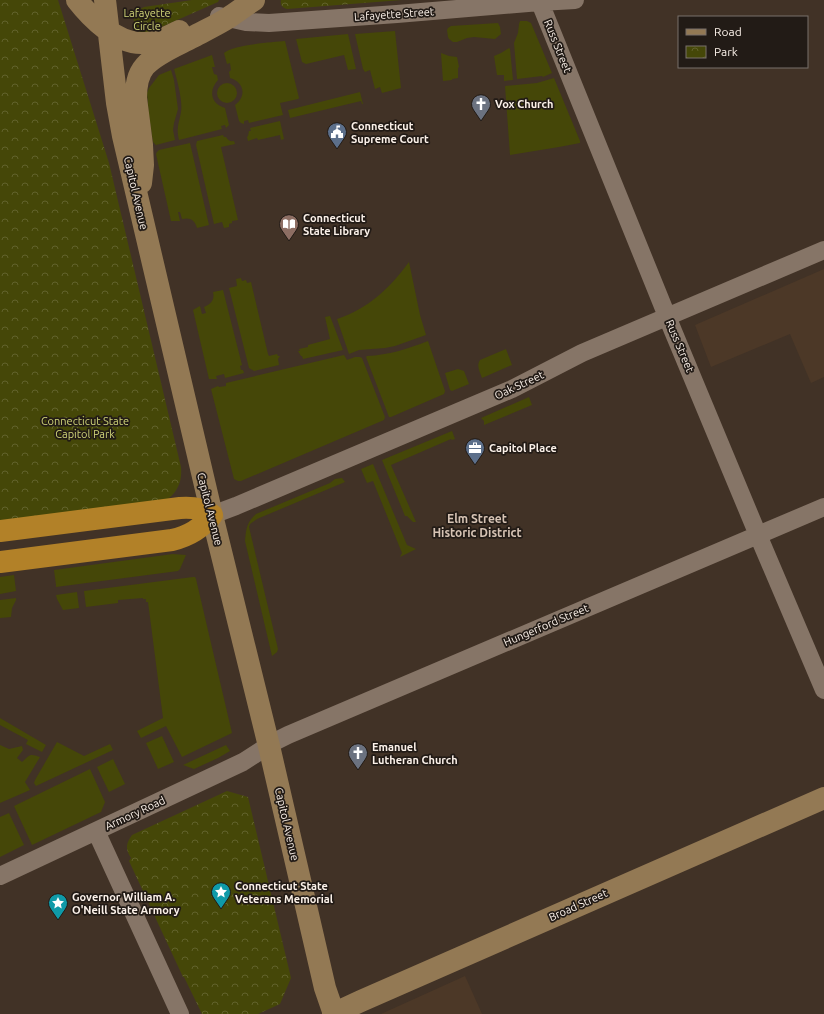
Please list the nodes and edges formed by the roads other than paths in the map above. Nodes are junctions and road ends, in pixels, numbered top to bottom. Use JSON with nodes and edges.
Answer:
{"nodes":[{"id":1,"x":77,"y":0,"type":"edge"},
{"id":2,"x":105,"y":0,"type":"edge"},
{"id":3,"x":254,"y":0,"type":"edge"},
{"id":4,"x":575,"y":0,"type":"edge"},
{"id":5,"x":540,"y":1,"type":"edge"},
{"id":6,"x":223,"y":11,"type":"edge"},
{"id":7,"x":108,"y":31,"type":"junction"},
{"id":8,"x":139,"y":204,"type":"junction"},
{"id":9,"x":824,"y":250,"type":"edge"},
{"id":10,"x":668,"y":317,"type":"junction"},
{"id":11,"x":824,"y":507,"type":"edge"},
{"id":12,"x":212,"y":515,"type":"junction"},
{"id":13,"x":0,"y":531,"type":"edge"},
{"id":14,"x":758,"y":535,"type":"junction"},
{"id":15,"x":0,"y":562,"type":"edge"},
{"id":16,"x":824,"y":690,"type":"edge"},
{"id":17,"x":269,"y":746,"type":"junction"},
{"id":18,"x":824,"y":798,"type":"edge"},
{"id":19,"x":96,"y":831,"type":"junction"},
{"id":20,"x":0,"y":876,"type":"edge"},
{"id":21,"x":178,"y":1011,"type":"edge"},
{"id":22,"x":333,"y":1014,"type":"edge"}],
"edges":[{"from":1,"to":7,"type":"main road"},
{"from":2,"to":7,"type":"main road","name":"Capitol Avenue"},
{"from":3,"to":6,"type":"main road"},
{"from":4,"to":5,"type":"street","name":"Lafayette Street"},
{"from":5,"to":6,"type":"street","name":"Lafayette Street"},
{"from":5,"to":10,"type":"street","name":"Russ Street"},
{"from":6,"to":7,"type":"main road"},
{"from":6,"to":8,"type":"main road"},
{"from":7,"to":8,"type":"main road","name":"Capitol Avenue"},
{"from":8,"to":12,"type":"main road","name":"Capitol Avenue"},
{"from":9,"to":10,"type":"street","name":"Oak Street"},
{"from":10,"to":12,"type":"street","name":"Oak Street"},
{"from":10,"to":14,"type":"street","name":"Russ Street"},
{"from":11,"to":14,"type":"street","name":"Hungerford Street"},
{"from":12,"to":13,"type":"highway"},
{"from":12,"to":15,"type":"highway"},
{"from":12,"to":17,"type":"main road","name":"Capitol Avenue"},
{"from":14,"to":16,"type":"street","name":"Russ Street"},
{"from":14,"to":17,"type":"street","name":"Hungerford Street"},
{"from":17,"to":19,"type":"street","name":"Armory Road"},
{"from":17,"to":22,"type":"main road","name":"Capitol Avenue"},
{"from":18,"to":22,"type":"main road","name":"Broad Street"},
{"from":19,"to":20,"type":"street","name":"Armory Road"},
{"from":19,"to":21,"type":"street"}]}
